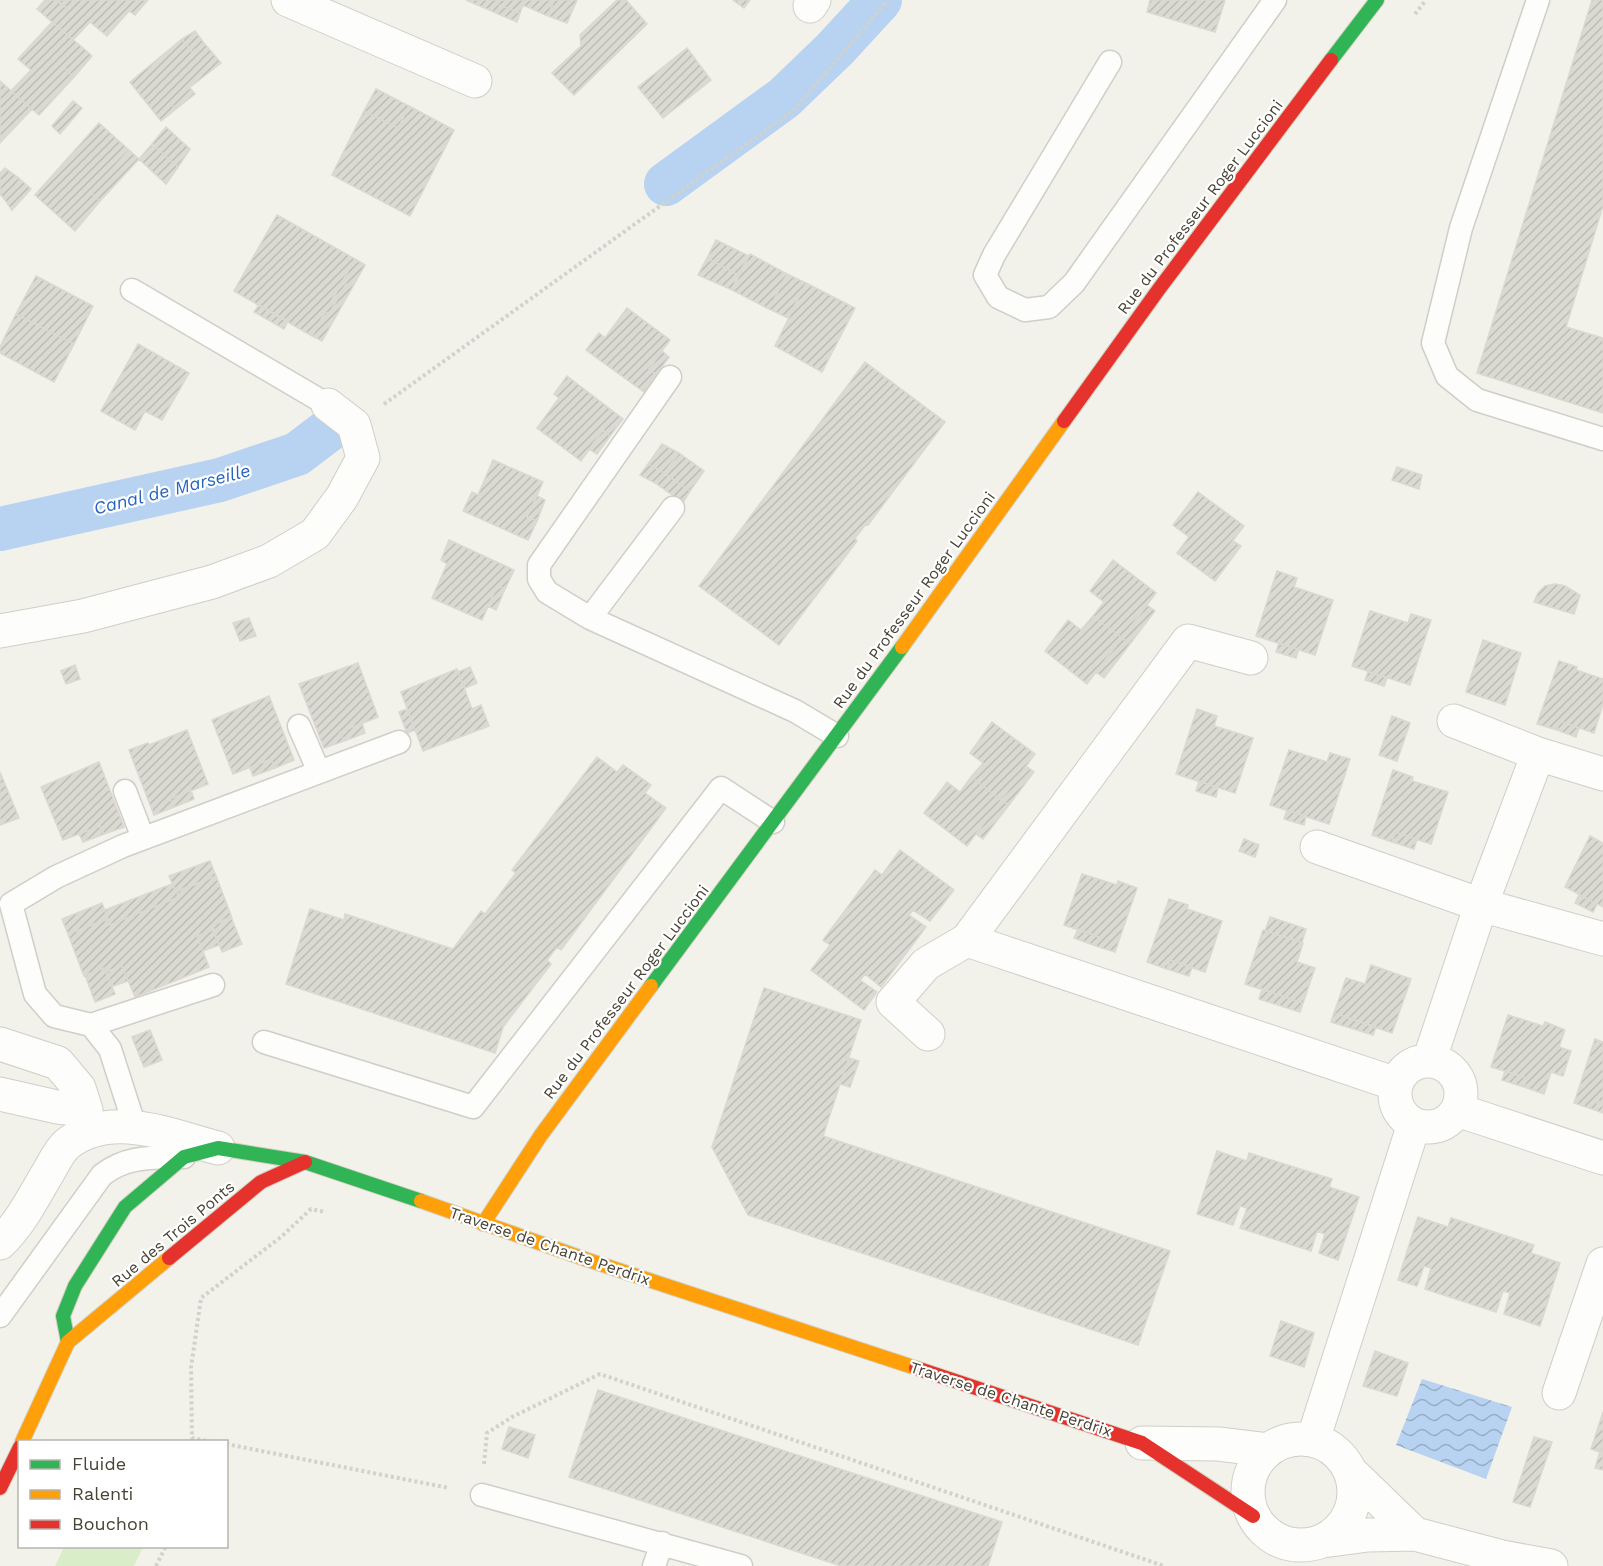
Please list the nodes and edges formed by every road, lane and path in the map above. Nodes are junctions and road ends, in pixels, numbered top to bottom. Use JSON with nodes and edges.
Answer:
{"nodes":[{"id":1,"x":288,"y":0,"type":"edge"},
{"id":2,"x":888,"y":0,"type":"edge"},
{"id":3,"x":1275,"y":0,"type":"edge"},
{"id":4,"x":1377,"y":0,"type":"edge"},
{"id":5,"x":1538,"y":0,"type":"edge"},
{"id":6,"x":1110,"y":62,"type":"dead end"},
{"id":7,"x":475,"y":81,"type":"dead end"},
{"id":8,"x":132,"y":290,"type":"dead end"},
{"id":9,"x":670,"y":377,"type":"dead end"},
{"id":10,"x":328,"y":405,"type":"joint"},
{"id":11,"x":354,"y":425,"type":"junction"},
{"id":12,"x":1603,"y":439,"type":"edge"},
{"id":13,"x":672,"y":508,"type":"dead end"},
{"id":14,"x":590,"y":618,"type":"junction"},
{"id":15,"x":0,"y":632,"type":"edge"},
{"id":16,"x":1251,"y":658,"type":"dead end"},
{"id":17,"x":1454,"y":721,"type":"dead end"},
{"id":18,"x":299,"y":726,"type":"dead end"},
{"id":19,"x":837,"y":736,"type":"junction"},
{"id":20,"x":399,"y":742,"type":"dead end"},
{"id":21,"x":1538,"y":754,"type":"junction"},
{"id":22,"x":319,"y":772,"type":"junction"},
{"id":23,"x":1603,"y":774,"type":"edge"},
{"id":24,"x":125,"y":791,"type":"dead end"},
{"id":25,"x":772,"y":822,"type":"junction"},
{"id":26,"x":143,"y":838,"type":"junction"},
{"id":27,"x":1317,"y":847,"type":"dead end"},
{"id":28,"x":1480,"y":906,"type":"junction"},
{"id":29,"x":1603,"y":939,"type":"edge"},
{"id":30,"x":967,"y":940,"type":"junction"},
{"id":31,"x":213,"y":985,"type":"dead end"},
{"id":32,"x":91,"y":1025,"type":"junction"},
{"id":33,"x":928,"y":1034,"type":"dead end"},
{"id":34,"x":264,"y":1042,"type":"dead end"},
{"id":35,"x":0,"y":1044,"type":"edge"},
{"id":36,"x":1429,"y":1061,"type":"junction"},
{"id":37,"x":1396,"y":1084,"type":"junction"},
{"id":38,"x":0,"y":1094,"type":"edge"},
{"id":39,"x":1457,"y":1110,"type":"junction"},
{"id":40,"x":86,"y":1121,"type":"junction"},
{"id":41,"x":1414,"y":1124,"type":"junction"},
{"id":42,"x":135,"y":1127,"type":"junction"},
{"id":43,"x":218,"y":1148,"type":"junction"},
{"id":44,"x":184,"y":1157,"type":"junction"},
{"id":45,"x":1603,"y":1158,"type":"edge"},
{"id":46,"x":305,"y":1162,"type":"junction"},
{"id":47,"x":483,"y":1224,"type":"junction"},
{"id":48,"x":281,"y":1237,"type":"dead end"},
{"id":49,"x":0,"y":1243,"type":"edge"},
{"id":50,"x":1603,"y":1264,"type":"edge"},
{"id":51,"x":0,"y":1316,"type":"edge"},
{"id":52,"x":68,"y":1342,"type":"junction"},
{"id":53,"x":1558,"y":1393,"type":"dead end"},
{"id":54,"x":23,"y":1440,"type":"edge"},
{"id":55,"x":203,"y":1440,"type":"edge"},
{"id":56,"x":1313,"y":1440,"type":"junction"},
{"id":57,"x":1142,"y":1443,"type":"junction"},
{"id":58,"x":228,"y":1444,"type":"edge"},
{"id":59,"x":18,"y":1450,"type":"edge"},
{"id":60,"x":1268,"y":1450,"type":"junction"},
{"id":61,"x":1350,"y":1471,"type":"junction"},
{"id":62,"x":0,"y":1488,"type":"edge"},
{"id":63,"x":482,"y":1495,"type":"junction"},
{"id":64,"x":1253,"y":1516,"type":"junction"},
{"id":65,"x":1415,"y":1534,"type":"junction"},
{"id":66,"x":1323,"y":1540,"type":"junction"},
{"id":67,"x":662,"y":1543,"type":"junction"},
{"id":68,"x":165,"y":1548,"type":"edge"},
{"id":69,"x":1281,"y":1554,"type":"edge"},
{"id":70,"x":156,"y":1566,"type":"edge"},
{"id":71,"x":654,"y":1566,"type":"edge"},
{"id":72,"x":741,"y":1566,"type":"edge"},
{"id":73,"x":1164,"y":1566,"type":"edge"},
{"id":74,"x":1551,"y":1566,"type":"edge"}],
"edges":[{"from":1,"to":7,"type":"street"},
{"from":2,"to":11,"type":"path"},
{"from":3,"to":6,"type":"lane"},
{"from":4,"to":19,"type":"street","name":"Rue du Professeur Roger Luccioni"},
{"from":5,"to":12,"type":"lane"},
{"from":8,"to":10,"type":"lane"},
{"from":9,"to":14,"type":"lane"},
{"from":10,"to":11,"type":"street"},
{"from":11,"to":15,"type":"street"},
{"from":13,"to":14,"type":"lane"},
{"from":14,"to":19,"type":"lane"},
{"from":16,"to":30,"type":"street"},
{"from":17,"to":21,"type":"street"},
{"from":18,"to":22,"type":"lane"},
{"from":19,"to":25,"type":"street","name":"Rue du Professeur Roger Luccioni"},
{"from":20,"to":22,"type":"lane"},
{"from":21,"to":23,"type":"street"},
{"from":21,"to":28,"type":"street"},
{"from":22,"to":26,"type":"lane"},
{"from":24,"to":26,"type":"lane"},
{"from":25,"to":34,"type":"lane"},
{"from":25,"to":47,"type":"street","name":"Rue du Professeur Roger Luccioni"},
{"from":26,"to":32,"type":"lane"},
{"from":27,"to":28,"type":"street"},
{"from":28,"to":29,"type":"street"},
{"from":28,"to":36,"type":"street"},
{"from":30,"to":33,"type":"street"},
{"from":30,"to":37,"type":"street"},
{"from":31,"to":32,"type":"lane"},
{"from":32,"to":42,"type":"lane"},
{"from":35,"to":40,"type":"street"},
{"from":36,"to":37,"type":"street"},
{"from":36,"to":39,"type":"street"},
{"from":37,"to":41,"type":"street"},
{"from":38,"to":40,"type":"street"},
{"from":39,"to":41,"type":"street"},
{"from":39,"to":45,"type":"street"},
{"from":40,"to":42,"type":"street","name":"Traverse de Chante Perdrix"},
{"from":40,"to":49,"type":"street","name":"Traverse de Chante Perdrix"},
{"from":41,"to":56,"type":"street"},
{"from":42,"to":43,"type":"street","name":"Traverse de Chante Perdrix"},
{"from":43,"to":44,"type":"street","name":"Rue des Trois Ponts"},
{"from":43,"to":46,"type":"street","name":"Traverse de Chante Perdrix"},
{"from":44,"to":51,"type":"lane"},
{"from":44,"to":52,"type":"street","name":"Rue des Trois Ponts"},
{"from":46,"to":47,"type":"street","name":"Traverse de Chante Perdrix"},
{"from":46,"to":52,"type":"street","name":"Rue des Trois Ponts"},
{"from":47,"to":57,"type":"street","name":"Traverse de Chante Perdrix"},
{"from":48,"to":55,"type":"path"},
{"from":50,"to":53,"type":"street"},
{"from":52,"to":54,"type":"street","name":"Rue des Trois Ponts"},
{"from":56,"to":60,"type":"street"},
{"from":56,"to":61,"type":"street"},
{"from":57,"to":60,"type":"street","name":"Traverse de Chante Perdrix"},
{"from":57,"to":64,"type":"street","name":"Traverse de Chante Perdrix"},
{"from":58,"to":63,"type":"path"},
{"from":59,"to":62,"type":"street"},
{"from":60,"to":64,"type":"street"},
{"from":61,"to":65,"type":"street"},
{"from":61,"to":66,"type":"street"},
{"from":63,"to":67,"type":"lane"},
{"from":63,"to":73,"type":"path"},
{"from":64,"to":69,"type":"street"},
{"from":65,"to":66,"type":"street"},
{"from":65,"to":74,"type":"street"},
{"from":66,"to":69,"type":"street"},
{"from":67,"to":71,"type":"lane"},
{"from":67,"to":72,"type":"lane"},
{"from":68,"to":70,"type":"path"}]}
